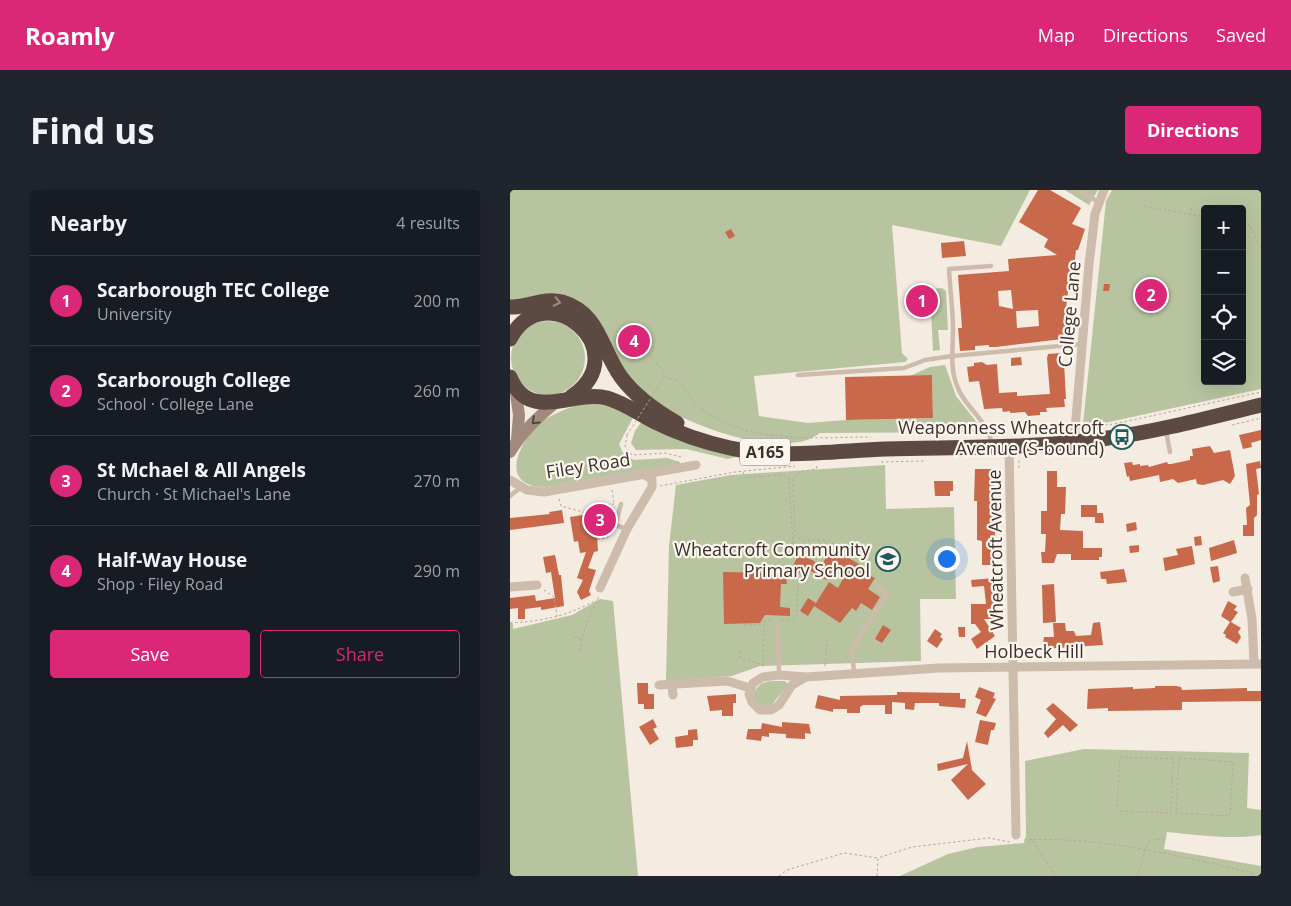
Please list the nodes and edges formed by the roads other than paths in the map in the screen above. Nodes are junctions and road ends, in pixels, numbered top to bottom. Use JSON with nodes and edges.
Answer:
{"nodes":[{"id":1,"x":1079,"y":190,"type":"edge"},
{"id":2,"x":1104,"y":190,"type":"edge"},
{"id":3,"x":1098,"y":202,"type":"junction"},
{"id":4,"x":991,"y":266,"type":"dead end"},
{"id":5,"x":510,"y":307,"type":"edge"},
{"id":6,"x":517,"y":319,"type":"edge"},
{"id":7,"x":510,"y":339,"type":"edge"},
{"id":8,"x":1082,"y":344,"type":"junction"},
{"id":9,"x":594,"y":347,"type":"junction"},
{"id":10,"x":952,"y":356,"type":"junction"},
{"id":11,"x":798,"y":376,"type":"dead end"},
{"id":12,"x":513,"y":382,"type":"edge"},
{"id":13,"x":570,"y":398,"type":"junction"},
{"id":14,"x":555,"y":403,"type":"junction"},
{"id":15,"x":1261,"y":404,"type":"edge"},
{"id":16,"x":652,"y":420,"type":"junction"},
{"id":17,"x":1165,"y":427,"type":"junction"},
{"id":18,"x":1075,"y":435,"type":"junction"},
{"id":19,"x":517,"y":440,"type":"junction"},
{"id":20,"x":1012,"y":440,"type":"junction"},
{"id":21,"x":992,"y":446,"type":"junction"},
{"id":22,"x":510,"y":452,"type":"edge"},
{"id":23,"x":1170,"y":452,"type":"dead end"},
{"id":24,"x":881,"y":456,"type":"junction"},
{"id":25,"x":692,"y":466,"type":"road end"},
{"id":26,"x":645,"y":474,"type":"junction"},
{"id":27,"x":510,"y":480,"type":"edge"},
{"id":28,"x":520,"y":488,"type":"junction"},
{"id":29,"x":510,"y":496,"type":"edge"},
{"id":30,"x":621,"y":504,"type":"road end"},
{"id":31,"x":627,"y":529,"type":"junction"},
{"id":32,"x":1245,"y":578,"type":"dead end"},
{"id":33,"x":537,"y":585,"type":"road end"},
{"id":34,"x":875,"y":586,"type":"dead end"},
{"id":35,"x":510,"y":587,"type":"edge"},
{"id":36,"x":600,"y":588,"type":"road end"},
{"id":37,"x":1248,"y":589,"type":"junction"},
{"id":38,"x":1233,"y":592,"type":"dead end"},
{"id":39,"x":778,"y":626,"type":"dead end"},
{"id":40,"x":1257,"y":664,"type":"edge"},
{"id":41,"x":1013,"y":667,"type":"junction"},
{"id":42,"x":854,"y":674,"type":"junction"},
{"id":43,"x":778,"y":675,"type":"junction"},
{"id":44,"x":806,"y":676,"type":"junction"},
{"id":45,"x":672,"y":684,"type":"junction"},
{"id":46,"x":659,"y":685,"type":"dead end"},
{"id":47,"x":750,"y":688,"type":"junction"},
{"id":48,"x":672,"y":696,"type":"dead end"},
{"id":49,"x":1016,"y":839,"type":"road end"}],
"edges":[{"from":1,"to":3,"type":"lane"},
{"from":2,"to":3,"type":"street","name":"College Lane"},
{"from":3,"to":8,"type":"street","name":"College Lane"},
{"from":4,"to":10,"type":"lane"},
{"from":5,"to":24,"type":"highway","one_way":true},
{"from":6,"to":7,"type":"highway","number":"A165"},
{"from":6,"to":9,"type":"highway","number":"A165"},
{"from":8,"to":10,"type":"lane"},
{"from":8,"to":18,"type":"street","name":"College Lane"},
{"from":9,"to":13,"type":"highway","number":"A165"},
{"from":9,"to":16,"type":"highway","number":"A165"},
{"from":10,"to":11,"type":"lane"},
{"from":10,"to":21,"type":"lane"},
{"from":12,"to":14,"type":"highway"},
{"from":12,"to":19,"type":"street"},
{"from":13,"to":14,"type":"highway","number":"A165"},
{"from":13,"to":16,"type":"highway","number":"A165"},
{"from":14,"to":19,"type":"street","one_way":true},
{"from":15,"to":17,"type":"highway","number":"A165"},
{"from":16,"to":24,"type":"highway","number":"A165"},
{"from":17,"to":18,"type":"highway","number":"A165"},
{"from":17,"to":23,"type":"lane"},
{"from":18,"to":20,"type":"highway","number":"A165"},
{"from":19,"to":22,"type":"street"},
{"from":20,"to":21,"type":"highway","number":"A165"},
{"from":20,"to":41,"type":"street","name":"Wheatcroft Avenue"},
{"from":21,"to":24,"type":"highway","number":"A165"},
{"from":25,"to":26,"type":"street","name":"Filey Road"},
{"from":26,"to":28,"type":"street","name":"Filey Road"},
{"from":26,"to":31,"type":"street"},
{"from":27,"to":28,"type":"street"},
{"from":28,"to":29,"type":"lane"},
{"from":30,"to":31,"type":"lane"},
{"from":31,"to":36,"type":"street"},
{"from":32,"to":37,"type":"street"},
{"from":33,"to":35,"type":"street"},
{"from":34,"to":42,"type":"lane"},
{"from":37,"to":38,"type":"street"},
{"from":37,"to":40,"type":"street"},
{"from":39,"to":43,"type":"lane"},
{"from":40,"to":41,"type":"street","name":"Holbeck Hill"},
{"from":41,"to":42,"type":"street","name":"Holbeck Hill"},
{"from":41,"to":49,"type":"street","name":"Wheatcroft Avenue"},
{"from":42,"to":44,"type":"street","name":"Holbeck Hill"},
{"from":43,"to":44,"type":"street","name":"Holbeck Hill"},
{"from":43,"to":47,"type":"street","name":"Holbeck Hill"},
{"from":44,"to":47,"type":"street"},
{"from":45,"to":46,"type":"street"},
{"from":45,"to":47,"type":"street"},
{"from":45,"to":48,"type":"street"}]}
